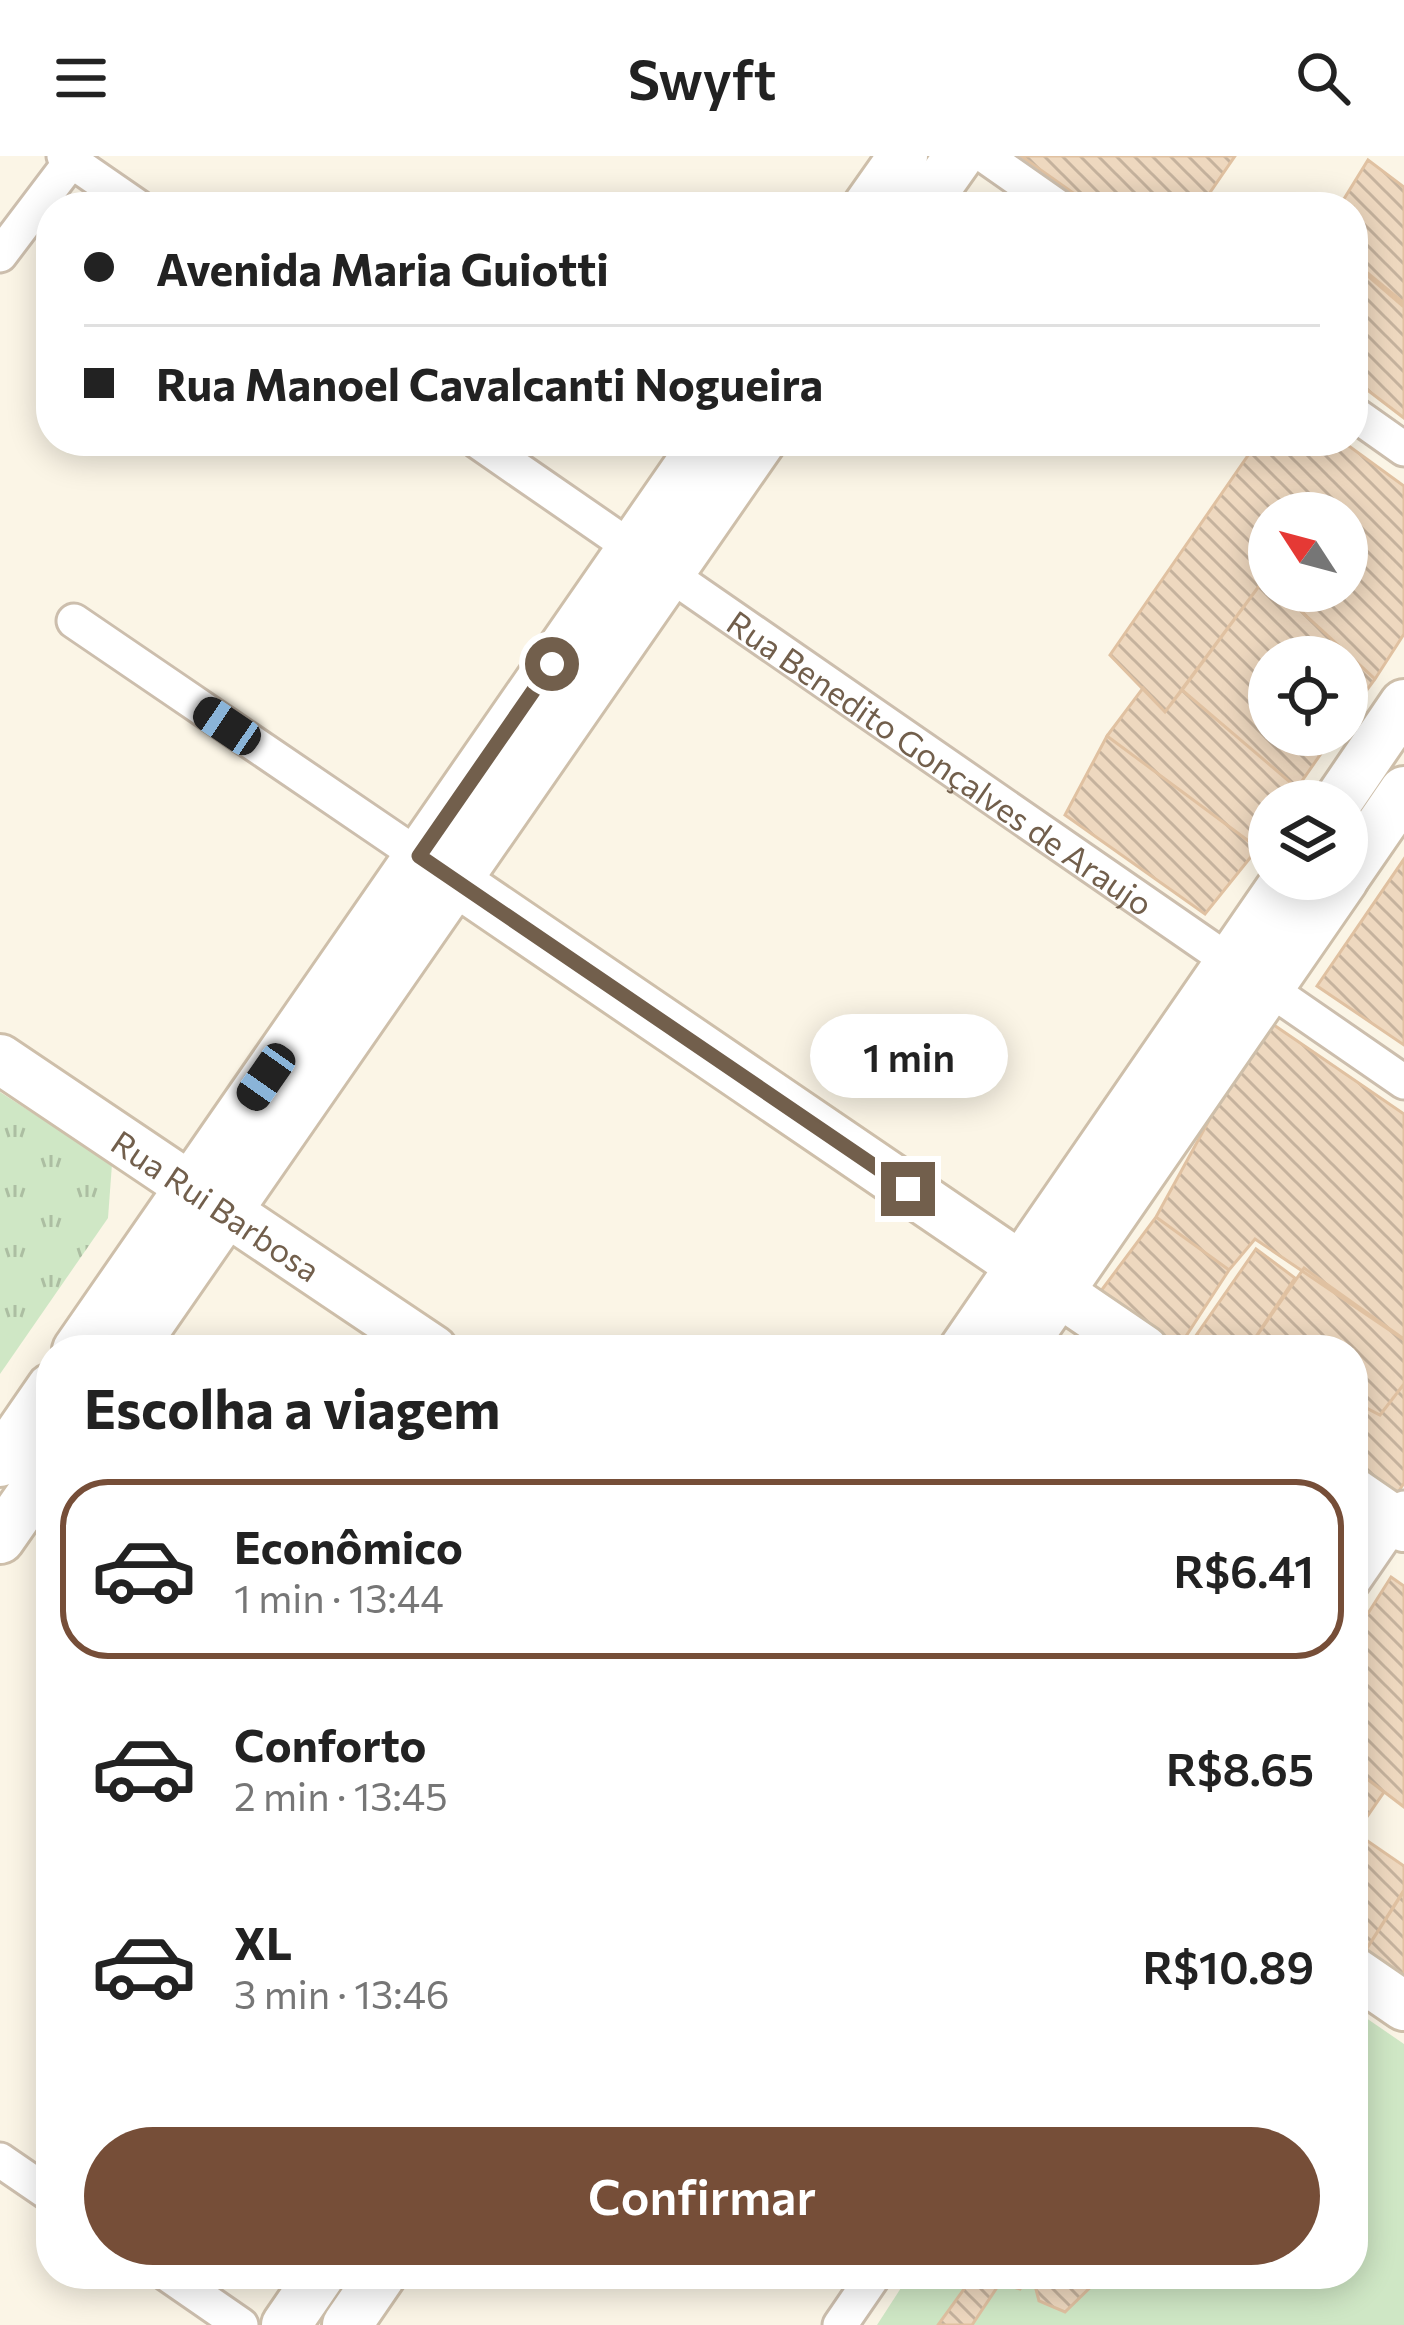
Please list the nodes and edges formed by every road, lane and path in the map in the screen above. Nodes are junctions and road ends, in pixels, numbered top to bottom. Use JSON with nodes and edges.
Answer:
{"nodes":[{"id":1,"x":902,"y":156,"type":"edge"},
{"id":2,"x":959,"y":156,"type":"edge"},
{"id":3,"x":985,"y":156,"type":"edge"},
{"id":4,"x":70,"y":158,"type":"edge"},
{"id":5,"x":45,"y":192,"type":"edge"},
{"id":6,"x":117,"y":192,"type":"edge"},
{"id":7,"x":877,"y":192,"type":"edge"},
{"id":8,"x":934,"y":192,"type":"edge"},
{"id":9,"x":1037,"y":192,"type":"edge"},
{"id":10,"x":36,"y":205,"type":"edge"},
{"id":11,"x":0,"y":255,"type":"edge"},
{"id":12,"x":1368,"y":424,"type":"edge"},
{"id":13,"x":1404,"y":449,"type":"edge"},
{"id":14,"x":499,"y":456,"type":"edge"},
{"id":15,"x":699,"y":456,"type":"edge"},
{"id":16,"x":747,"y":456,"type":"edge"},
{"id":17,"x":651,"y":561,"type":"junction"},
{"id":18,"x":74,"y":621,"type":"dead end"},
{"id":19,"x":1396,"y":731,"type":"edge"},
{"id":20,"x":1355,"y":780,"type":"edge"},
{"id":21,"x":1404,"y":791,"type":"edge"},
{"id":22,"x":1368,"y":843,"type":"edge"},
{"id":23,"x":437,"y":869,"type":"junction"},
{"id":24,"x":1279,"y":900,"type":"edge"},
{"id":25,"x":1322,"y":900,"type":"edge"},
{"id":26,"x":1250,"y":977,"type":"junction"},
{"id":27,"x":0,"y":1060,"type":"edge"},
{"id":28,"x":1404,"y":1082,"type":"edge"},
{"id":29,"x":208,"y":1200,"type":"junction"},
{"id":30,"x":1040,"y":1279,"type":"junction"},
{"id":31,"x":90,"y":1335,"type":"edge"},
{"id":32,"x":139,"y":1335,"type":"edge"},
{"id":33,"x":411,"y":1335,"type":"edge"},
{"id":34,"x":979,"y":1335,"type":"edge"},
{"id":35,"x":1023,"y":1335,"type":"edge"},
{"id":36,"x":1122,"y":1335,"type":"edge"},
{"id":37,"x":36,"y":1410,"type":"edge"},
{"id":38,"x":0,"y":1462,"type":"edge"},
{"id":39,"x":36,"y":1487,"type":"edge"},
{"id":40,"x":1368,"y":1500,"type":"edge"},
{"id":41,"x":1401,"y":1519,"type":"edge"},
{"id":42,"x":0,"y":1539,"type":"edge"},
{"id":43,"x":1368,"y":1562,"type":"edge"},
{"id":44,"x":1368,"y":1981,"type":"edge"},
{"id":45,"x":1404,"y":2006,"type":"edge"},
{"id":46,"x":0,"y":2160,"type":"edge"},
{"id":47,"x":36,"y":2184,"type":"edge"},
{"id":48,"x":189,"y":2289,"type":"edge"},
{"id":49,"x":311,"y":2289,"type":"edge"},
{"id":50,"x":371,"y":2289,"type":"edge"},
{"id":51,"x":856,"y":2289,"type":"edge"},
{"id":52,"x":242,"y":2325,"type":"edge"},
{"id":53,"x":286,"y":2325,"type":"edge"},
{"id":54,"x":346,"y":2325,"type":"edge"},
{"id":55,"x":840,"y":2325,"type":"edge"}],
"edges":[{"from":1,"to":7,"type":"street"},
{"from":2,"to":8,"type":"street"},
{"from":3,"to":9,"type":"street"},
{"from":4,"to":5,"type":"street"},
{"from":4,"to":6,"type":"street"},
{"from":10,"to":11,"type":"street"},
{"from":12,"to":13,"type":"street"},
{"from":14,"to":17,"type":"street","name":"Rua Benedito Gonçalves de Araujo"},
{"from":15,"to":17,"type":"street"},
{"from":16,"to":17,"type":"street"},
{"from":17,"to":23,"type":"street"},
{"from":17,"to":26,"type":"street","name":"Rua Benedito Gonçalves de Araujo"},
{"from":18,"to":23,"type":"street"},
{"from":19,"to":20,"type":"street"},
{"from":21,"to":22,"type":"street"},
{"from":23,"to":29,"type":"street"},
{"from":23,"to":30,"type":"street"},
{"from":24,"to":26,"type":"street"},
{"from":25,"to":26,"type":"street"},
{"from":26,"to":28,"type":"street","name":"Rua Benedito Gonçalves de Araujo"},
{"from":26,"to":30,"type":"street"},
{"from":27,"to":29,"type":"street","name":"Rua Rui Barbosa"},
{"from":29,"to":31,"type":"street"},
{"from":29,"to":32,"type":"street"},
{"from":29,"to":33,"type":"street","name":"Rua Rui Barbosa"},
{"from":30,"to":34,"type":"street"},
{"from":30,"to":35,"type":"street"},
{"from":30,"to":36,"type":"street"},
{"from":37,"to":38,"type":"street"},
{"from":39,"to":42,"type":"street"},
{"from":40,"to":41,"type":"street"},
{"from":41,"to":43,"type":"street"},
{"from":44,"to":45,"type":"street"},
{"from":46,"to":47,"type":"street"},
{"from":48,"to":52,"type":"street"},
{"from":49,"to":53,"type":"street"},
{"from":50,"to":54,"type":"street"},
{"from":51,"to":55,"type":"street"}]}
